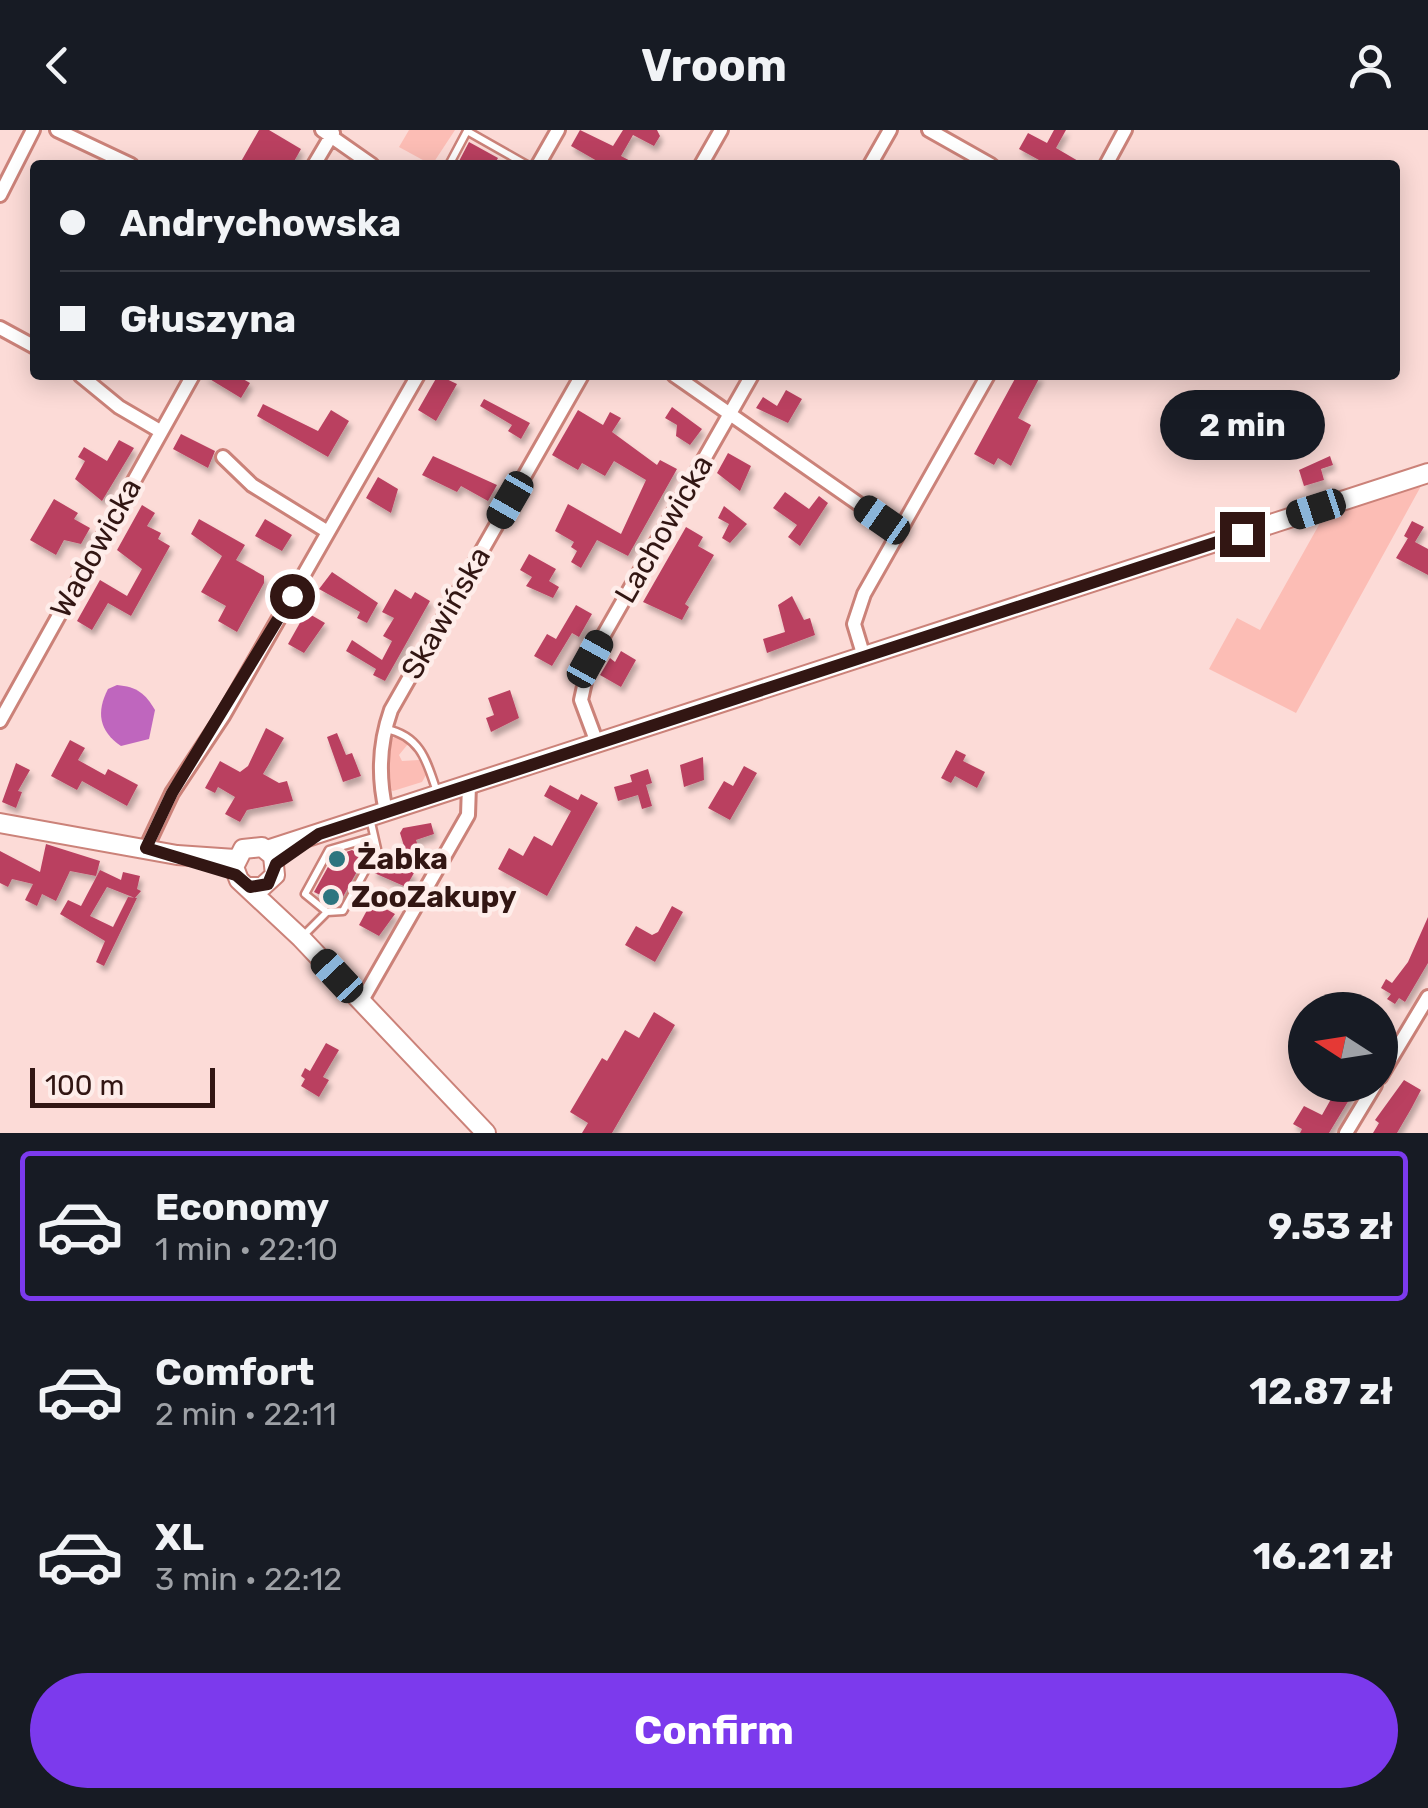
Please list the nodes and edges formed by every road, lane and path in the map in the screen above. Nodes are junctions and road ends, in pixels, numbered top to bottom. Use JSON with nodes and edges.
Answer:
{"nodes":[{"id":1,"x":33,"y":130,"type":"edge"},
{"id":2,"x":58,"y":130,"type":"edge"},
{"id":3,"x":558,"y":130,"type":"edge"},
{"id":4,"x":721,"y":130,"type":"edge"},
{"id":5,"x":890,"y":130,"type":"edge"},
{"id":6,"x":929,"y":130,"type":"edge"},
{"id":7,"x":1125,"y":130,"type":"edge"},
{"id":8,"x":329,"y":132,"type":"edge"},
{"id":9,"x":121,"y":160,"type":"edge"},
{"id":10,"x":316,"y":160,"type":"edge"},
{"id":11,"x":365,"y":160,"type":"edge"},
{"id":12,"x":452,"y":160,"type":"edge"},
{"id":13,"x":518,"y":160,"type":"edge"},
{"id":14,"x":541,"y":160,"type":"edge"},
{"id":15,"x":704,"y":160,"type":"edge"},
{"id":16,"x":873,"y":160,"type":"edge"},
{"id":17,"x":982,"y":160,"type":"edge"},
{"id":18,"x":1109,"y":160,"type":"edge"},
{"id":19,"x":0,"y":195,"type":"edge"},
{"id":20,"x":0,"y":328,"type":"edge"},
{"id":21,"x":30,"y":344,"type":"edge"},
{"id":22,"x":86,"y":380,"type":"edge"},
{"id":23,"x":190,"y":380,"type":"edge"},
{"id":24,"x":415,"y":380,"type":"edge"},
{"id":25,"x":579,"y":380,"type":"edge"},
{"id":26,"x":681,"y":380,"type":"edge"},
{"id":27,"x":749,"y":380,"type":"edge"},
{"id":28,"x":985,"y":380,"type":"edge"},
{"id":29,"x":730,"y":414,"type":"junction"},
{"id":30,"x":160,"y":431,"type":"junction"},
{"id":31,"x":223,"y":458,"type":"dead end"},
{"id":32,"x":1428,"y":473,"type":"edge"},
{"id":33,"x":328,"y":532,"type":"junction"},
{"id":34,"x":899,"y":532,"type":"junction"},
{"id":35,"x":864,"y":657,"type":"junction"},
{"id":36,"x":0,"y":721,"type":"edge"},
{"id":37,"x":385,"y":729,"type":"junction"},
{"id":38,"x":597,"y":743,"type":"junction"},
{"id":39,"x":469,"y":784,"type":"junction"},
{"id":40,"x":438,"y":795,"type":"junction"},
{"id":41,"x":378,"y":814,"type":"junction"},
{"id":42,"x":0,"y":823,"type":"edge"},
{"id":43,"x":374,"y":836,"type":"junction"},
{"id":44,"x":146,"y":848,"type":"junction"},
{"id":45,"x":272,"y":856,"type":"junction"},
{"id":46,"x":247,"y":876,"type":"junction"},
{"id":47,"x":327,"y":912,"type":"junction"},
{"id":48,"x":301,"y":938,"type":"junction"},
{"id":49,"x":1428,"y":996,"type":"edge"},
{"id":50,"x":362,"y":1002,"type":"junction"},
{"id":51,"x":1398,"y":1047,"type":"edge"},
{"id":52,"x":1365,"y":1102,"type":"edge"},
{"id":53,"x":486,"y":1133,"type":"edge"},
{"id":54,"x":1346,"y":1133,"type":"edge"}],
"edges":[{"from":1,"to":19,"type":"street"},
{"from":2,"to":9,"type":"street"},
{"from":3,"to":14,"type":"street"},
{"from":4,"to":15,"type":"street"},
{"from":5,"to":16,"type":"street"},
{"from":6,"to":17,"type":"street"},
{"from":7,"to":18,"type":"street"},
{"from":8,"to":10,"type":"street"},
{"from":8,"to":11,"type":"street"},
{"from":12,"to":13,"type":"lane"},
{"from":20,"to":21,"type":"street"},
{"from":22,"to":30,"type":"street"},
{"from":23,"to":30,"type":"street","name":"Wadowicka"},
{"from":24,"to":33,"type":"street"},
{"from":25,"to":37,"type":"street","name":"Skawińska"},
{"from":26,"to":29,"type":"street"},
{"from":27,"to":29,"type":"street","name":"Lachowicka"},
{"from":28,"to":34,"type":"street"},
{"from":29,"to":34,"type":"street"},
{"from":29,"to":38,"type":"street","name":"Lachowicka"},
{"from":30,"to":36,"type":"street","name":"Wadowicka"},
{"from":31,"to":33,"type":"street"},
{"from":32,"to":35,"type":"street"},
{"from":33,"to":44,"type":"street"},
{"from":34,"to":35,"type":"street"},
{"from":35,"to":38,"type":"street"},
{"from":37,"to":40,"type":"lane"},
{"from":37,"to":41,"type":"street","name":"Skawińska"},
{"from":38,"to":39,"type":"street"},
{"from":39,"to":40,"type":"street"},
{"from":39,"to":50,"type":"street"},
{"from":40,"to":41,"type":"street"},
{"from":41,"to":43,"type":"lane"},
{"from":41,"to":45,"type":"street"},
{"from":42,"to":44,"type":"street"},
{"from":43,"to":47,"type":"lane"},
{"from":43,"to":47,"type":"lane"},
{"from":44,"to":46,"type":"street"},
{"from":45,"to":46,"type":"street"},
{"from":45,"to":46,"type":"street"},
{"from":46,"to":48,"type":"street"},
{"from":47,"to":48,"type":"lane"},
{"from":48,"to":50,"type":"street"},
{"from":49,"to":51,"type":"street"},
{"from":50,"to":53,"type":"street"},
{"from":52,"to":54,"type":"street"}]}
